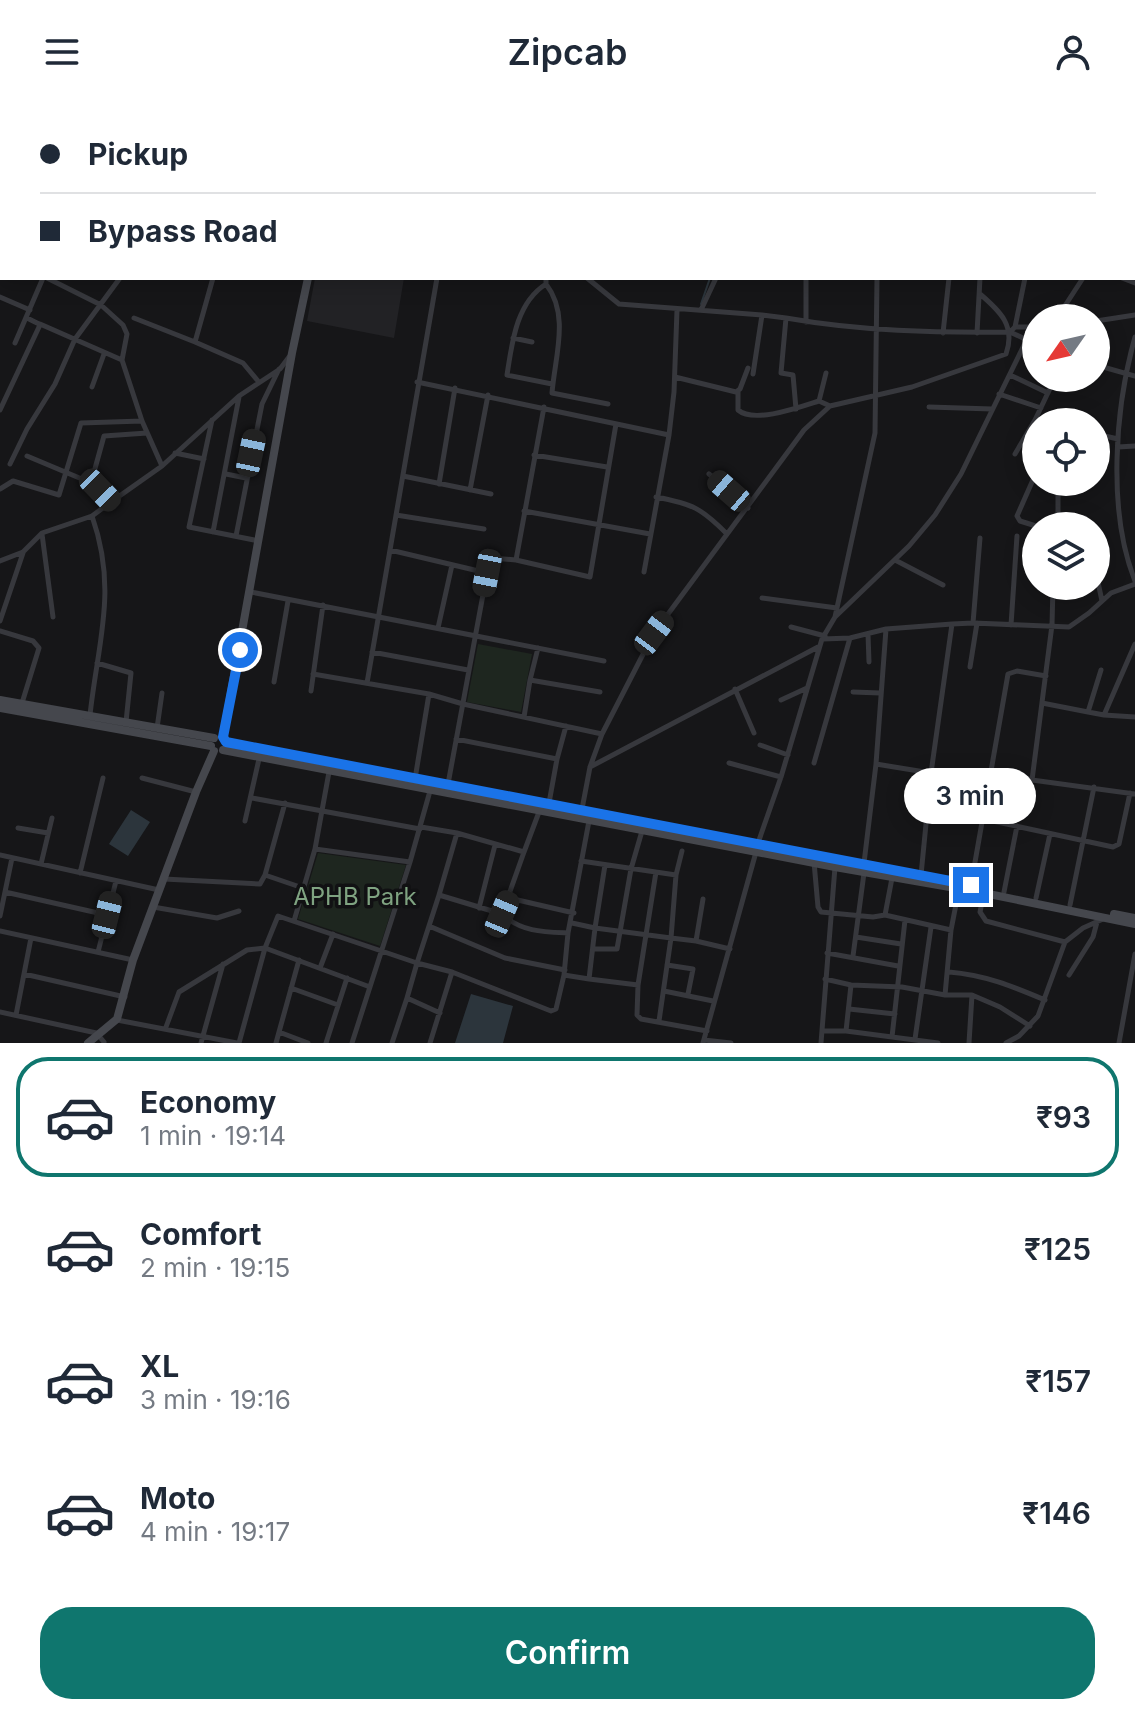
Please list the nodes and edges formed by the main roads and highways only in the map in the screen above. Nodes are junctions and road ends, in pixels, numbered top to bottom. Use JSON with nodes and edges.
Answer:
{"nodes":[{"id":1,"x":308,"y":280,"type":"edge"},
{"id":2,"x":0,"y":700,"type":"edge"},
{"id":3,"x":0,"y":708,"type":"edge"},
{"id":4,"x":219,"y":744,"type":"junction"},
{"id":5,"x":757,"y":847,"type":"junction"},
{"id":6,"x":864,"y":868,"type":"junction"},
{"id":7,"x":1135,"y":918,"type":"edge"},
{"id":8,"x":1135,"y":924,"type":"edge"},
{"id":9,"x":103,"y":1040,"type":"edge"},
{"id":10,"x":88,"y":1043,"type":"edge"}],
"edges":[{"from":1,"to":4,"type":"main road"},
{"from":2,"to":4,"type":"main road"},
{"from":3,"to":4,"type":"main road"},
{"from":4,"to":5,"type":"main road"},
{"from":4,"to":5,"type":"main road"},
{"from":4,"to":9,"type":"main road"},
{"from":5,"to":6,"type":"main road"},
{"from":5,"to":6,"type":"main road"},
{"from":6,"to":7,"type":"main road"},
{"from":6,"to":8,"type":"main road"},
{"from":9,"to":10,"type":"main road"}]}
